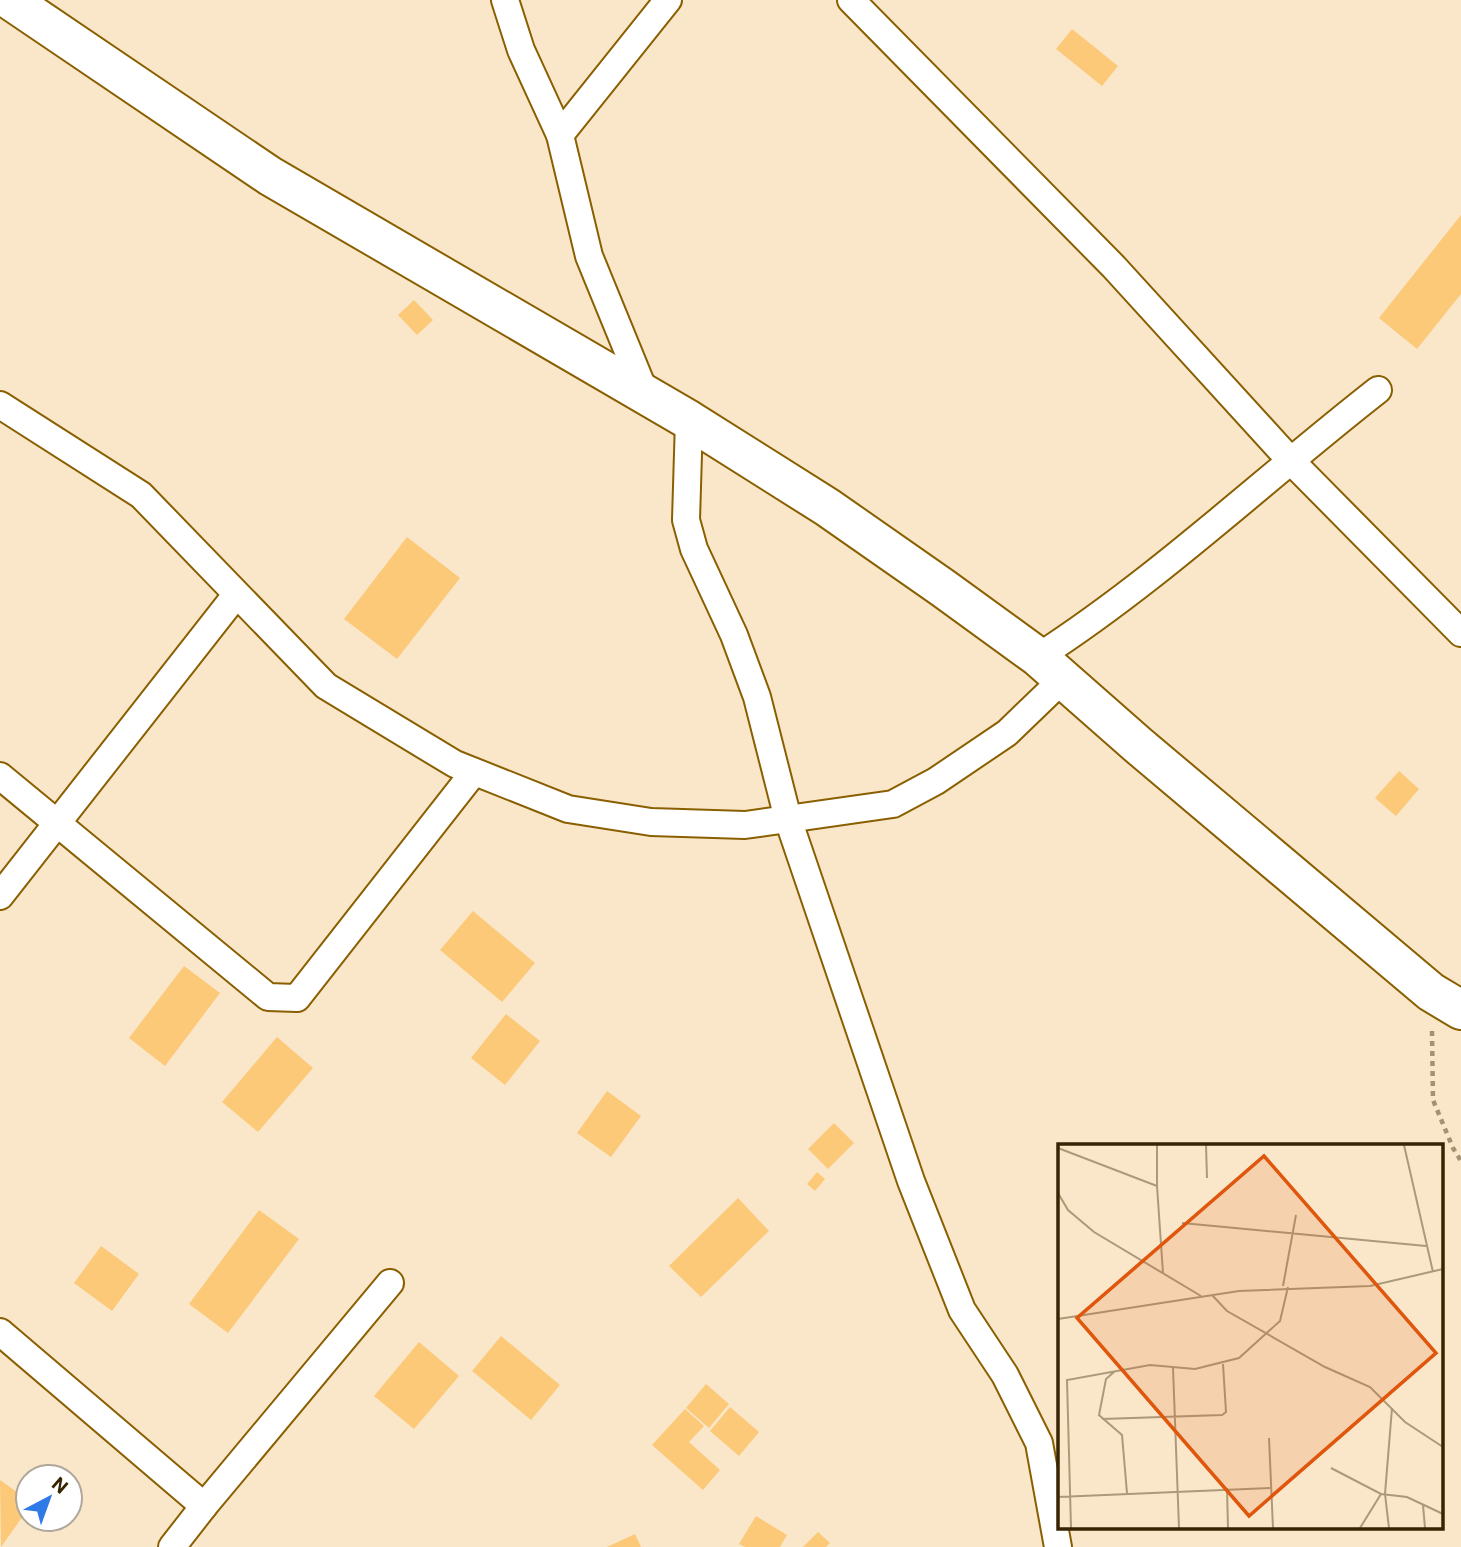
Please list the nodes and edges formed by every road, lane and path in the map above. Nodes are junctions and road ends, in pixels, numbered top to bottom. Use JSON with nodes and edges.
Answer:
{"nodes":[{"id":1,"x":10,"y":0,"type":"edge"},
{"id":2,"x":505,"y":0,"type":"edge"},
{"id":3,"x":668,"y":0,"type":"edge"},
{"id":4,"x":851,"y":0,"type":"edge"},
{"id":5,"x":559,"y":135,"type":"junction"},
{"id":6,"x":1378,"y":390,"type":"dead end"},
{"id":7,"x":645,"y":393,"type":"junction"},
{"id":8,"x":0,"y":405,"type":"edge"},
{"id":9,"x":689,"y":420,"type":"junction"},
{"id":10,"x":1290,"y":460,"type":"junction"},
{"id":11,"x":236,"y":595,"type":"junction"},
{"id":12,"x":1461,"y":633,"type":"edge"},
{"id":13,"x":1051,"y":668,"type":"junction"},
{"id":14,"x":474,"y":772,"type":"junction"},
{"id":15,"x":0,"y":776,"type":"edge"},
{"id":16,"x":788,"y":819,"type":"junction"},
{"id":17,"x":58,"y":823,"type":"junction"},
{"id":18,"x":0,"y":896,"type":"edge"},
{"id":19,"x":1446,"y":1001,"type":"edge"},
{"id":20,"x":1461,"y":1161,"type":"edge"},
{"id":21,"x":390,"y":1283,"type":"dead end"},
{"id":22,"x":3,"y":1339,"type":"edge"},
{"id":23,"x":204,"y":1506,"type":"junction"},
{"id":24,"x":172,"y":1547,"type":"edge"},
{"id":25,"x":1058,"y":1547,"type":"edge"}],
"edges":[{"from":1,"to":7,"type":"street"},
{"from":2,"to":5,"type":"street"},
{"from":3,"to":5,"type":"street"},
{"from":4,"to":10,"type":"street"},
{"from":5,"to":7,"type":"street"},
{"from":6,"to":10,"type":"street"},
{"from":7,"to":9,"type":"street"},
{"from":8,"to":11,"type":"street"},
{"from":9,"to":13,"type":"street"},
{"from":9,"to":16,"type":"street"},
{"from":10,"to":12,"type":"street"},
{"from":10,"to":13,"type":"street"},
{"from":11,"to":14,"type":"street"},
{"from":11,"to":17,"type":"street"},
{"from":13,"to":16,"type":"street"},
{"from":13,"to":19,"type":"street"},
{"from":14,"to":16,"type":"street"},
{"from":14,"to":17,"type":"street"},
{"from":15,"to":17,"type":"street"},
{"from":16,"to":25,"type":"street"},
{"from":17,"to":18,"type":"street"},
{"from":19,"to":20,"type":"path"},
{"from":21,"to":23,"type":"street"},
{"from":22,"to":23,"type":"street"},
{"from":23,"to":24,"type":"street"}]}
